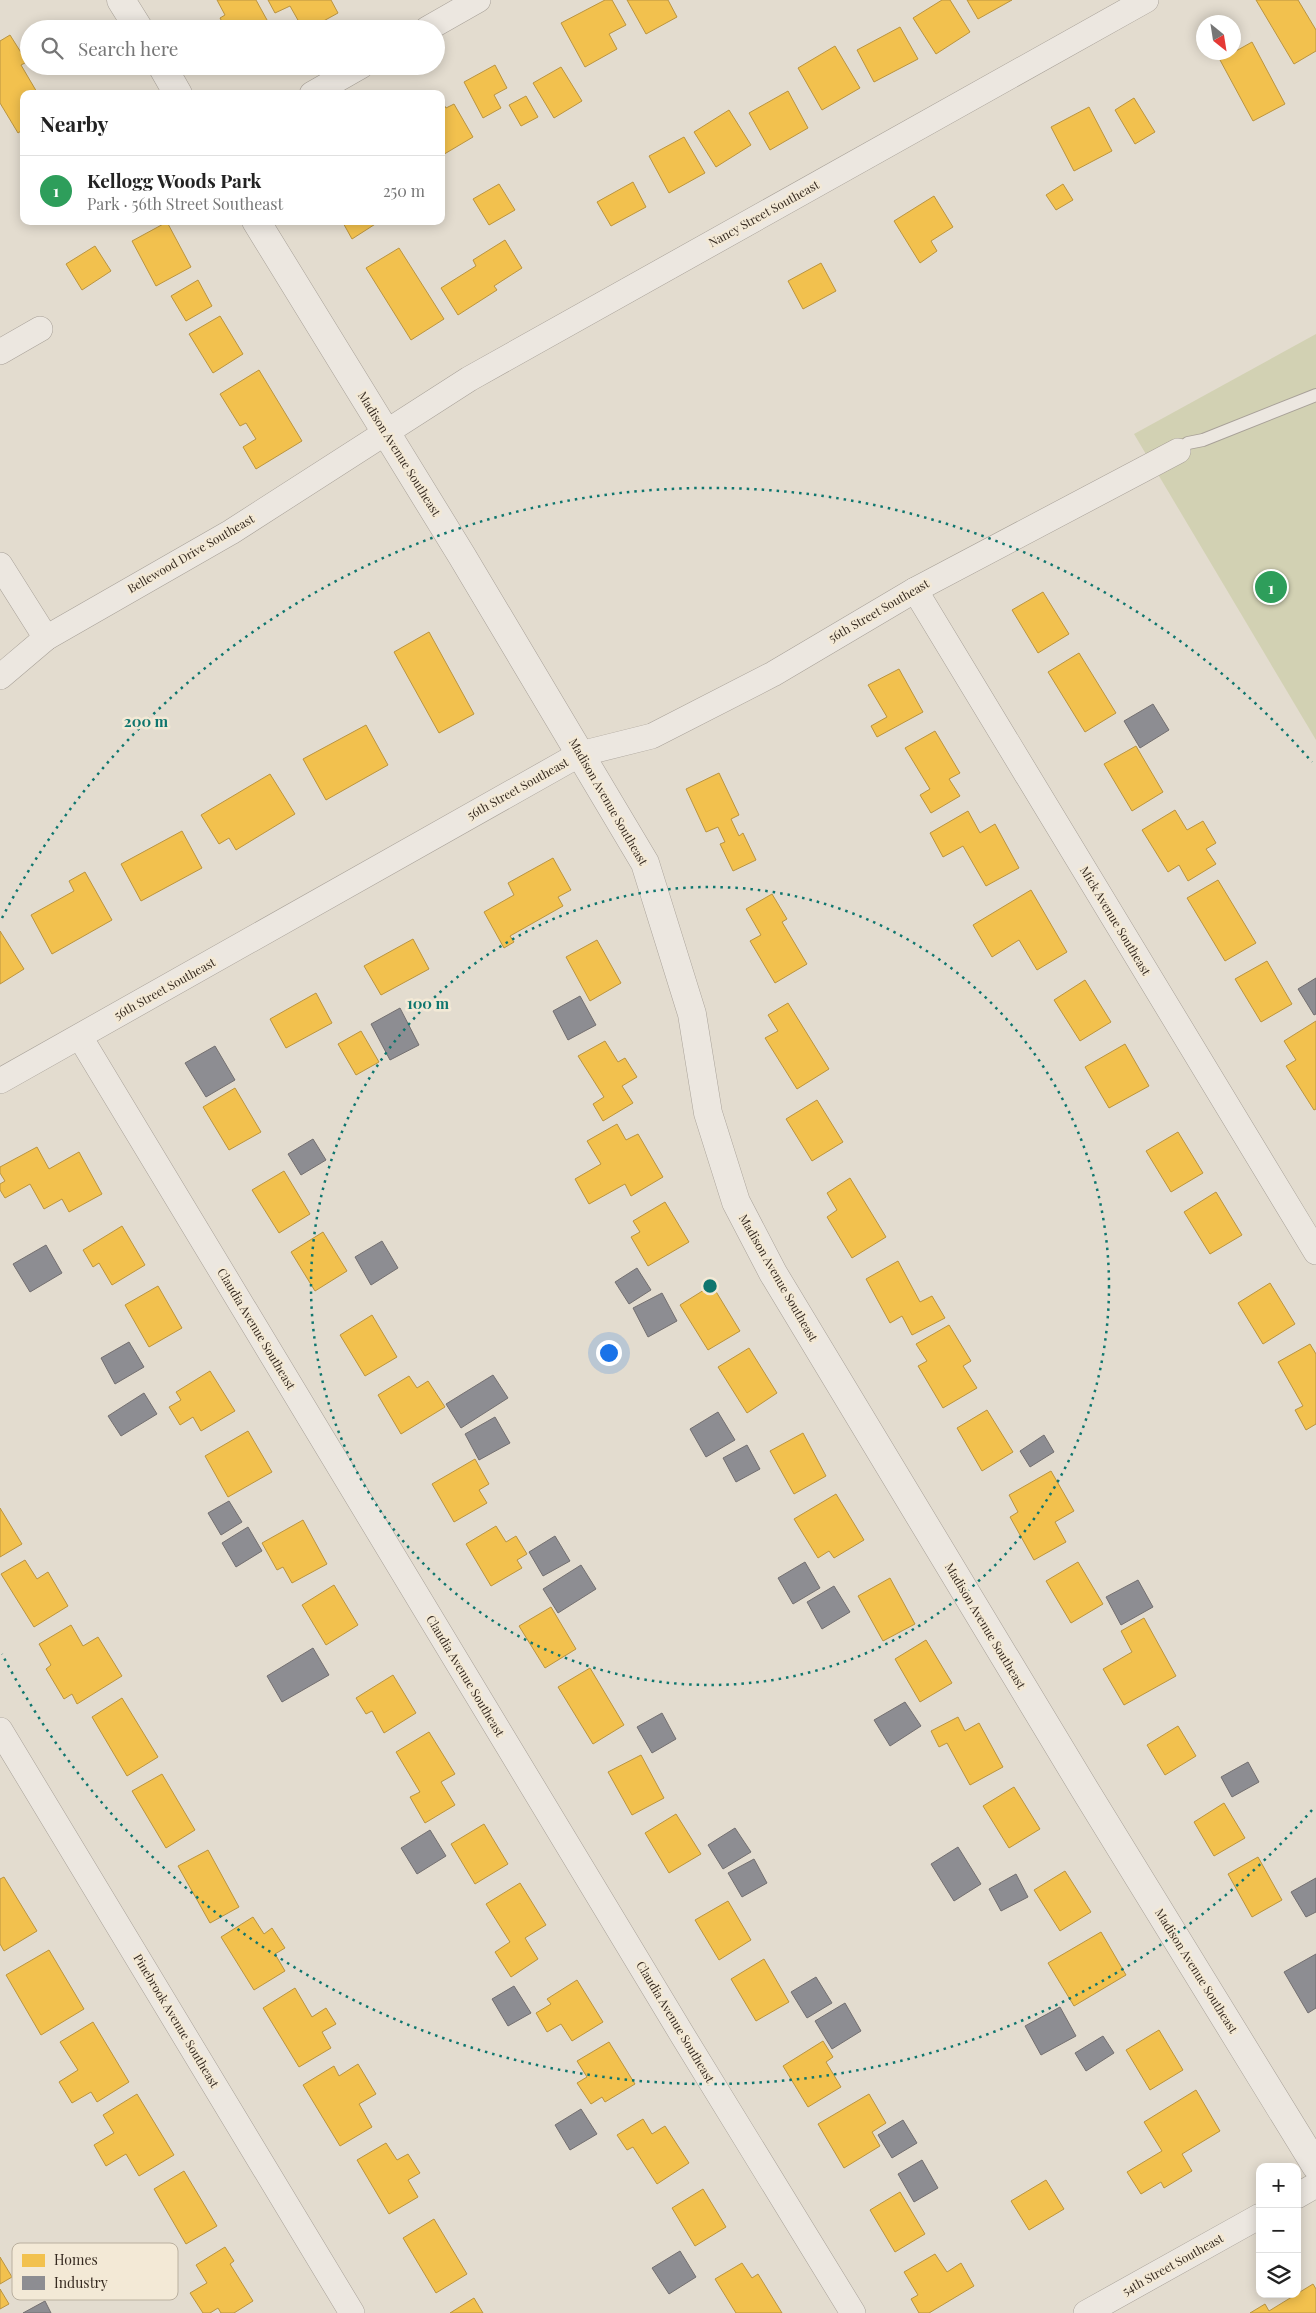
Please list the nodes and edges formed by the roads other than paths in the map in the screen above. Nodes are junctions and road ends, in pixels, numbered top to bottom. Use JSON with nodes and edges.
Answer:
{"nodes":[{"id":1,"x":121,"y":0,"type":"edge"},
{"id":2,"x":478,"y":0,"type":"edge"},
{"id":3,"x":1146,"y":0,"type":"edge"},
{"id":4,"x":133,"y":20,"type":"edge"},
{"id":5,"x":444,"y":20,"type":"edge"},
{"id":6,"x":167,"y":75,"type":"edge"},
{"id":7,"x":345,"y":75,"type":"edge"},
{"id":8,"x":176,"y":90,"type":"edge"},
{"id":9,"x":319,"y":90,"type":"edge"},
{"id":10,"x":258,"y":225,"type":"edge"},
{"id":11,"x":40,"y":329,"type":"dead end"},
{"id":12,"x":0,"y":352,"type":"edge"},
{"id":13,"x":1316,"y":395,"type":"edge"},
{"id":14,"x":386,"y":434,"type":"junction"},
{"id":15,"x":1178,"y":451,"type":"joint"},
{"id":16,"x":0,"y":565,"type":"edge"},
{"id":17,"x":915,"y":590,"type":"junction"},
{"id":18,"x":46,"y":638,"type":"junction"},
{"id":19,"x":0,"y":678,"type":"edge"},
{"id":20,"x":580,"y":754,"type":"junction"},
{"id":21,"x":80,"y":1037,"type":"junction"},
{"id":22,"x":0,"y":1082,"type":"edge"},
{"id":23,"x":1316,"y":1252,"type":"edge"},
{"id":24,"x":0,"y":1730,"type":"edge"},
{"id":25,"x":1316,"y":2166,"type":"edge"},
{"id":26,"x":1316,"y":2185,"type":"edge"},
{"id":27,"x":1301,"y":2194,"type":"edge"},
{"id":28,"x":1256,"y":2218,"type":"edge"},
{"id":29,"x":352,"y":2313,"type":"edge"},
{"id":30,"x":854,"y":2313,"type":"edge"},
{"id":31,"x":1086,"y":2313,"type":"edge"}],
"edges":[{"from":1,"to":4,"type":"street"},
{"from":2,"to":5,"type":"street"},
{"from":3,"to":14,"type":"street","name":"Nancy Street Southeast"},
{"from":6,"to":8,"type":"street"},
{"from":7,"to":9,"type":"street"},
{"from":10,"to":14,"type":"street","name":"Madison Avenue Southeast"},
{"from":11,"to":12,"type":"street"},
{"from":13,"to":15,"type":"lane"},
{"from":14,"to":18,"type":"street","name":"Bellewood Drive Southeast"},
{"from":14,"to":20,"type":"street","name":"Madison Avenue Southeast"},
{"from":15,"to":17,"type":"street","name":"56th Street Southeast"},
{"from":16,"to":18,"type":"street"},
{"from":17,"to":20,"type":"street","name":"56th Street Southeast"},
{"from":17,"to":23,"type":"street","name":"Mick Avenue Southeast"},
{"from":18,"to":19,"type":"street","name":"Bellewood Drive Southeast"},
{"from":20,"to":21,"type":"street","name":"56th Street Southeast"},
{"from":20,"to":25,"type":"street","name":"Madison Avenue Southeast"},
{"from":21,"to":22,"type":"street","name":"56th Street Southeast"},
{"from":21,"to":30,"type":"street","name":"Claudia Avenue Southeast"},
{"from":24,"to":29,"type":"street","name":"Pinebrook Avenue Southeast"},
{"from":26,"to":27,"type":"street"},
{"from":28,"to":31,"type":"street","name":"54th Street Southeast"}]}
